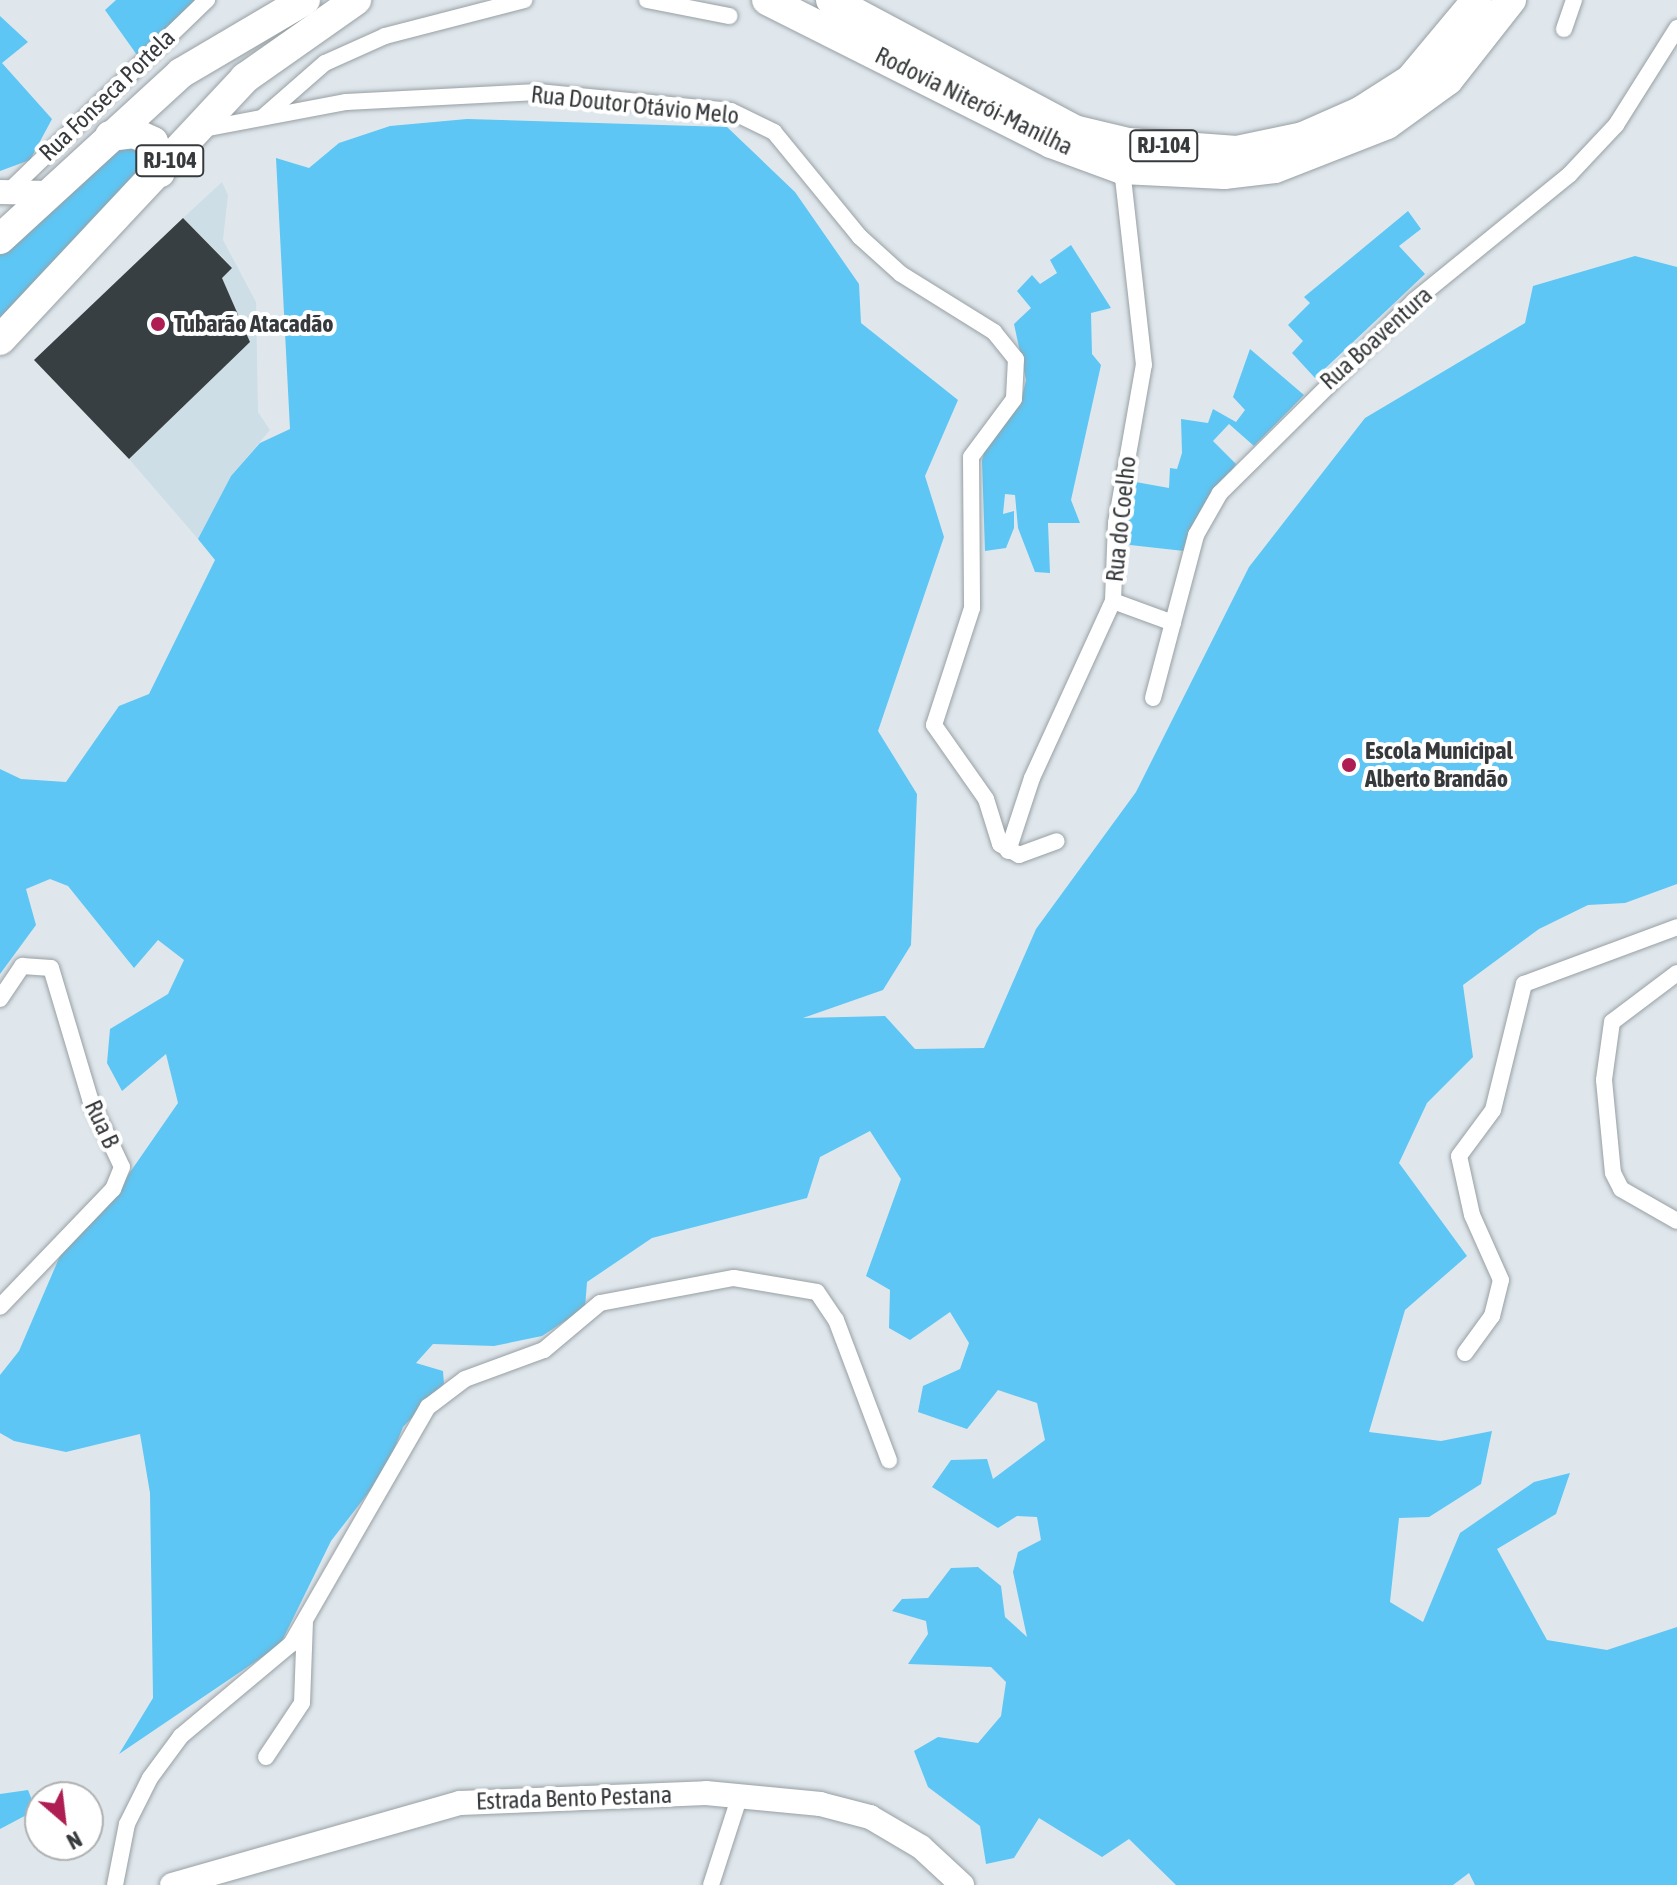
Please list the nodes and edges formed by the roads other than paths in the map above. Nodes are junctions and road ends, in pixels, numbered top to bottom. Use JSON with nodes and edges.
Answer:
{"nodes":[{"id":1,"x":207,"y":0,"type":"edge"},
{"id":2,"x":305,"y":0,"type":"edge"},
{"id":3,"x":356,"y":0,"type":"edge"},
{"id":4,"x":524,"y":0,"type":"edge"},
{"id":5,"x":647,"y":0,"type":"edge"},
{"id":6,"x":767,"y":0,"type":"edge"},
{"id":7,"x":831,"y":0,"type":"edge"},
{"id":8,"x":1477,"y":0,"type":"edge"},
{"id":9,"x":1511,"y":0,"type":"edge"},
{"id":10,"x":1574,"y":0,"type":"edge"},
{"id":11,"x":729,"y":16,"type":"dead end"},
{"id":12,"x":1677,"y":28,"type":"edge"},
{"id":13,"x":1564,"y":29,"type":"dead end"},
{"id":14,"x":262,"y":118,"type":"junction"},
{"id":15,"x":196,"y":130,"type":"junction"},
{"id":16,"x":110,"y":136,"type":"junction"},
{"id":17,"x":1122,"y":169,"type":"junction"},
{"id":18,"x":160,"y":172,"type":"junction"},
{"id":19,"x":4,"y":192,"type":"edge"},
{"id":20,"x":48,"y":193,"type":"junction"},
{"id":21,"x":0,"y":239,"type":"edge"},
{"id":22,"x":0,"y":340,"type":"edge"},
{"id":23,"x":1113,"y":601,"type":"junction"},
{"id":24,"x":1173,"y":623,"type":"junction"},
{"id":25,"x":1153,"y":698,"type":"dead end"},
{"id":26,"x":1057,"y":841,"type":"dead end"},
{"id":27,"x":1008,"y":851,"type":"junction"},
{"id":28,"x":1677,"y":927,"type":"edge"},
{"id":29,"x":1677,"y":973,"type":"edge"},
{"id":30,"x":0,"y":999,"type":"edge"},
{"id":31,"x":1677,"y":1221,"type":"edge"},
{"id":32,"x":0,"y":1307,"type":"edge"},
{"id":33,"x":1465,"y":1353,"type":"dead end"},
{"id":34,"x":889,"y":1460,"type":"dead end"},
{"id":35,"x":305,"y":1621,"type":"junction"},
{"id":36,"x":266,"y":1757,"type":"dead end"},
{"id":37,"x":740,"y":1795,"type":"junction"},
{"id":38,"x":115,"y":1885,"type":"edge"},
{"id":39,"x":172,"y":1885,"type":"edge"},
{"id":40,"x":711,"y":1885,"type":"edge"},
{"id":41,"x":962,"y":1885,"type":"edge"}],
"edges":[{"from":1,"to":19,"type":"street","name":"Rua Fonseca Portela"},
{"from":2,"to":16,"type":"highway","number":"RJ-104"},
{"from":3,"to":15,"type":"highway","number":"RJ-104"},
{"from":4,"to":14,"type":"street"},
{"from":5,"to":11,"type":"street"},
{"from":6,"to":17,"type":"highway","name":"Rodovia Niterói-Manilha","number":"RJ-104"},
{"from":7,"to":8,"type":"highway","name":"Rodovia Niterói-Manilha","number":"RJ-104"},
{"from":9,"to":17,"type":"highway","name":"Rodovia Niterói-Manilha","number":"RJ-104"},
{"from":10,"to":13,"type":"street"},
{"from":12,"to":24,"type":"street","name":"Rua Boaventura"},
{"from":14,"to":15,"type":"street","name":"Rua Doutor Otávio Melo"},
{"from":14,"to":27,"type":"street","name":"Rua Doutor Otávio Melo"},
{"from":15,"to":18,"type":"highway","number":"RJ-104"},
{"from":16,"to":18,"type":"highway"},
{"from":16,"to":20,"type":"highway","number":"RJ-104"},
{"from":17,"to":23,"type":"street","name":"Rua do Coelho"},
{"from":18,"to":22,"type":"highway","number":"RJ-104"},
{"from":19,"to":20,"type":"main road"},
{"from":20,"to":21,"type":"highway","number":"RJ-104"},
{"from":23,"to":24,"type":"street"},
{"from":23,"to":27,"type":"street","name":"Rua do Coelho"},
{"from":24,"to":25,"type":"street","name":"Rua Boaventura"},
{"from":26,"to":27,"type":"street"},
{"from":28,"to":33,"type":"street"},
{"from":29,"to":31,"type":"street"},
{"from":30,"to":32,"type":"street","name":"Rua B"},
{"from":34,"to":35,"type":"street"},
{"from":35,"to":36,"type":"street"},
{"from":35,"to":38,"type":"street"},
{"from":37,"to":39,"type":"main road","name":"Estrada Bento Pestana"},
{"from":37,"to":40,"type":"street"},
{"from":37,"to":41,"type":"main road","name":"Estrada Bento Pestana"}]}
